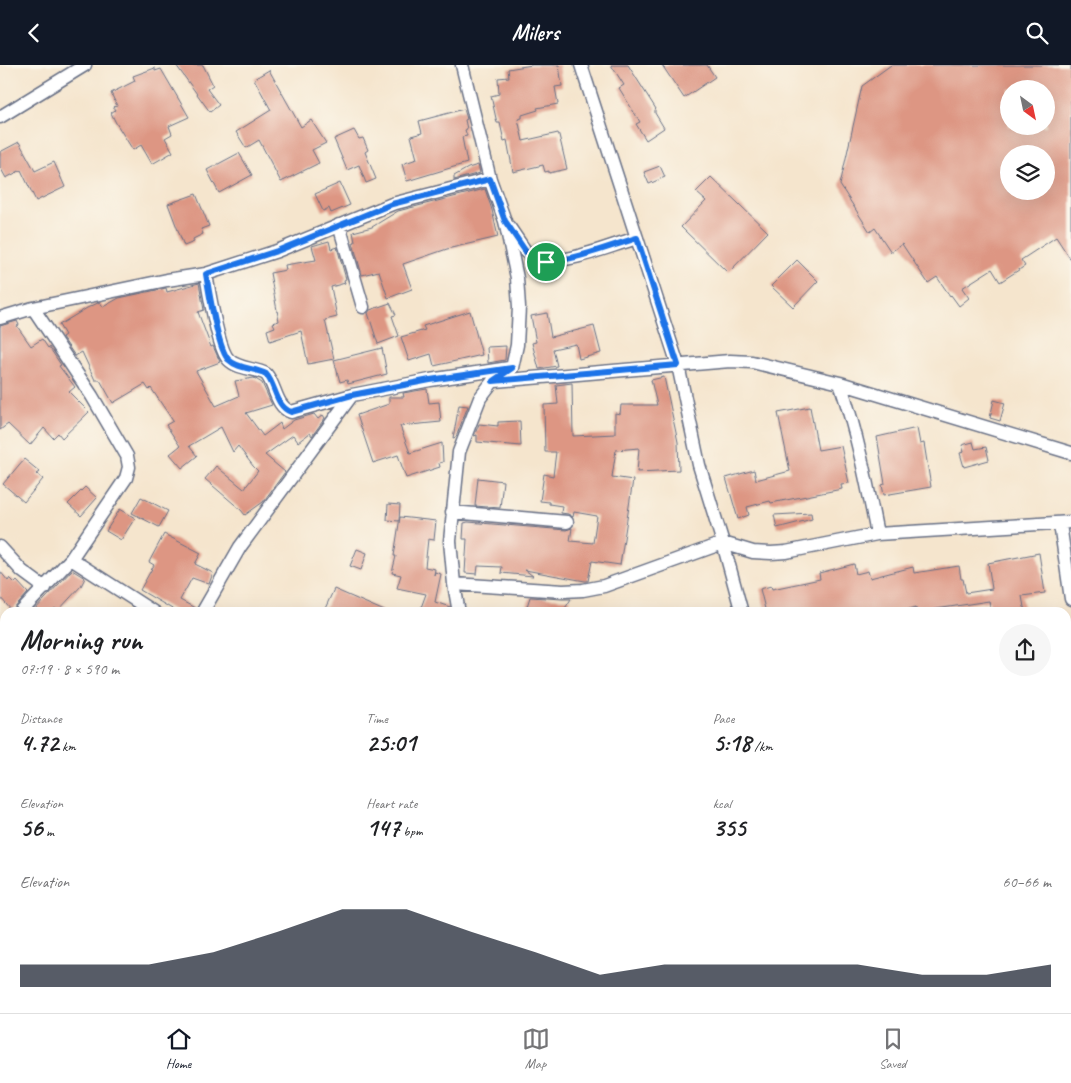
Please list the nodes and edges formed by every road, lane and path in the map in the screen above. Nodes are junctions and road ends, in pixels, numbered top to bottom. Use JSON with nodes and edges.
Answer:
{"nodes":[{"id":1,"x":85,"y":65,"type":"edge"},
{"id":2,"x":462,"y":65,"type":"edge"},
{"id":3,"x":581,"y":65,"type":"edge"},
{"id":4,"x":0,"y":117,"type":"edge"},
{"id":5,"x":490,"y":179,"type":"junction"},
{"id":6,"x":505,"y":221,"type":"junction"},
{"id":7,"x":339,"y":225,"type":"junction"},
{"id":8,"x":637,"y":238,"type":"junction"},
{"id":9,"x":206,"y":274,"type":"junction"},
{"id":10,"x":363,"y":307,"type":"dead end"},
{"id":11,"x":33,"y":308,"type":"junction"},
{"id":12,"x":0,"y":318,"type":"edge"},
{"id":13,"x":678,"y":365,"type":"junction"},
{"id":14,"x":512,"y":368,"type":"junction"},
{"id":15,"x":493,"y":381,"type":"junction"},
{"id":16,"x":840,"y":383,"type":"junction"},
{"id":17,"x":352,"y":395,"type":"junction"},
{"id":18,"x":1071,"y":453,"type":"edge"},
{"id":19,"x":452,"y":512,"type":"junction"},
{"id":20,"x":567,"y":522,"type":"dead end"},
{"id":21,"x":1066,"y":523,"type":"edge"},
{"id":22,"x":877,"y":534,"type":"junction"},
{"id":23,"x":723,"y":543,"type":"junction"},
{"id":24,"x":0,"y":547,"type":"edge"},
{"id":25,"x":71,"y":559,"type":"junction"},
{"id":26,"x":454,"y":584,"type":"junction"},
{"id":27,"x":45,"y":588,"type":"junction"},
{"id":28,"x":1071,"y":599,"type":"edge"},
{"id":29,"x":26,"y":607,"type":"edge"},
{"id":30,"x":146,"y":607,"type":"edge"},
{"id":31,"x":205,"y":607,"type":"edge"},
{"id":32,"x":458,"y":607,"type":"edge"},
{"id":33,"x":740,"y":607,"type":"edge"}],
"edges":[{"from":1,"to":4,"type":"street"},
{"from":2,"to":5,"type":"street"},
{"from":3,"to":8,"type":"street"},
{"from":5,"to":6,"type":"street"},
{"from":5,"to":7,"type":"street"},
{"from":6,"to":8,"type":"street"},
{"from":6,"to":14,"type":"street"},
{"from":7,"to":9,"type":"street"},
{"from":7,"to":10,"type":"street"},
{"from":8,"to":13,"type":"street"},
{"from":9,"to":11,"type":"street"},
{"from":9,"to":17,"type":"street"},
{"from":11,"to":12,"type":"street"},
{"from":11,"to":25,"type":"street"},
{"from":13,"to":15,"type":"street"},
{"from":13,"to":16,"type":"street"},
{"from":13,"to":23,"type":"street"},
{"from":14,"to":15,"type":"street"},
{"from":14,"to":17,"type":"street"},
{"from":15,"to":19,"type":"street"},
{"from":16,"to":18,"type":"street"},
{"from":16,"to":22,"type":"street"},
{"from":17,"to":31,"type":"street"},
{"from":19,"to":20,"type":"street"},
{"from":19,"to":26,"type":"street"},
{"from":21,"to":22,"type":"street"},
{"from":21,"to":28,"type":"street"},
{"from":22,"to":23,"type":"street"},
{"from":23,"to":26,"type":"street"},
{"from":23,"to":33,"type":"street"},
{"from":24,"to":27,"type":"street"},
{"from":25,"to":27,"type":"street"},
{"from":25,"to":30,"type":"street"},
{"from":26,"to":32,"type":"street"},
{"from":27,"to":29,"type":"street"}]}
